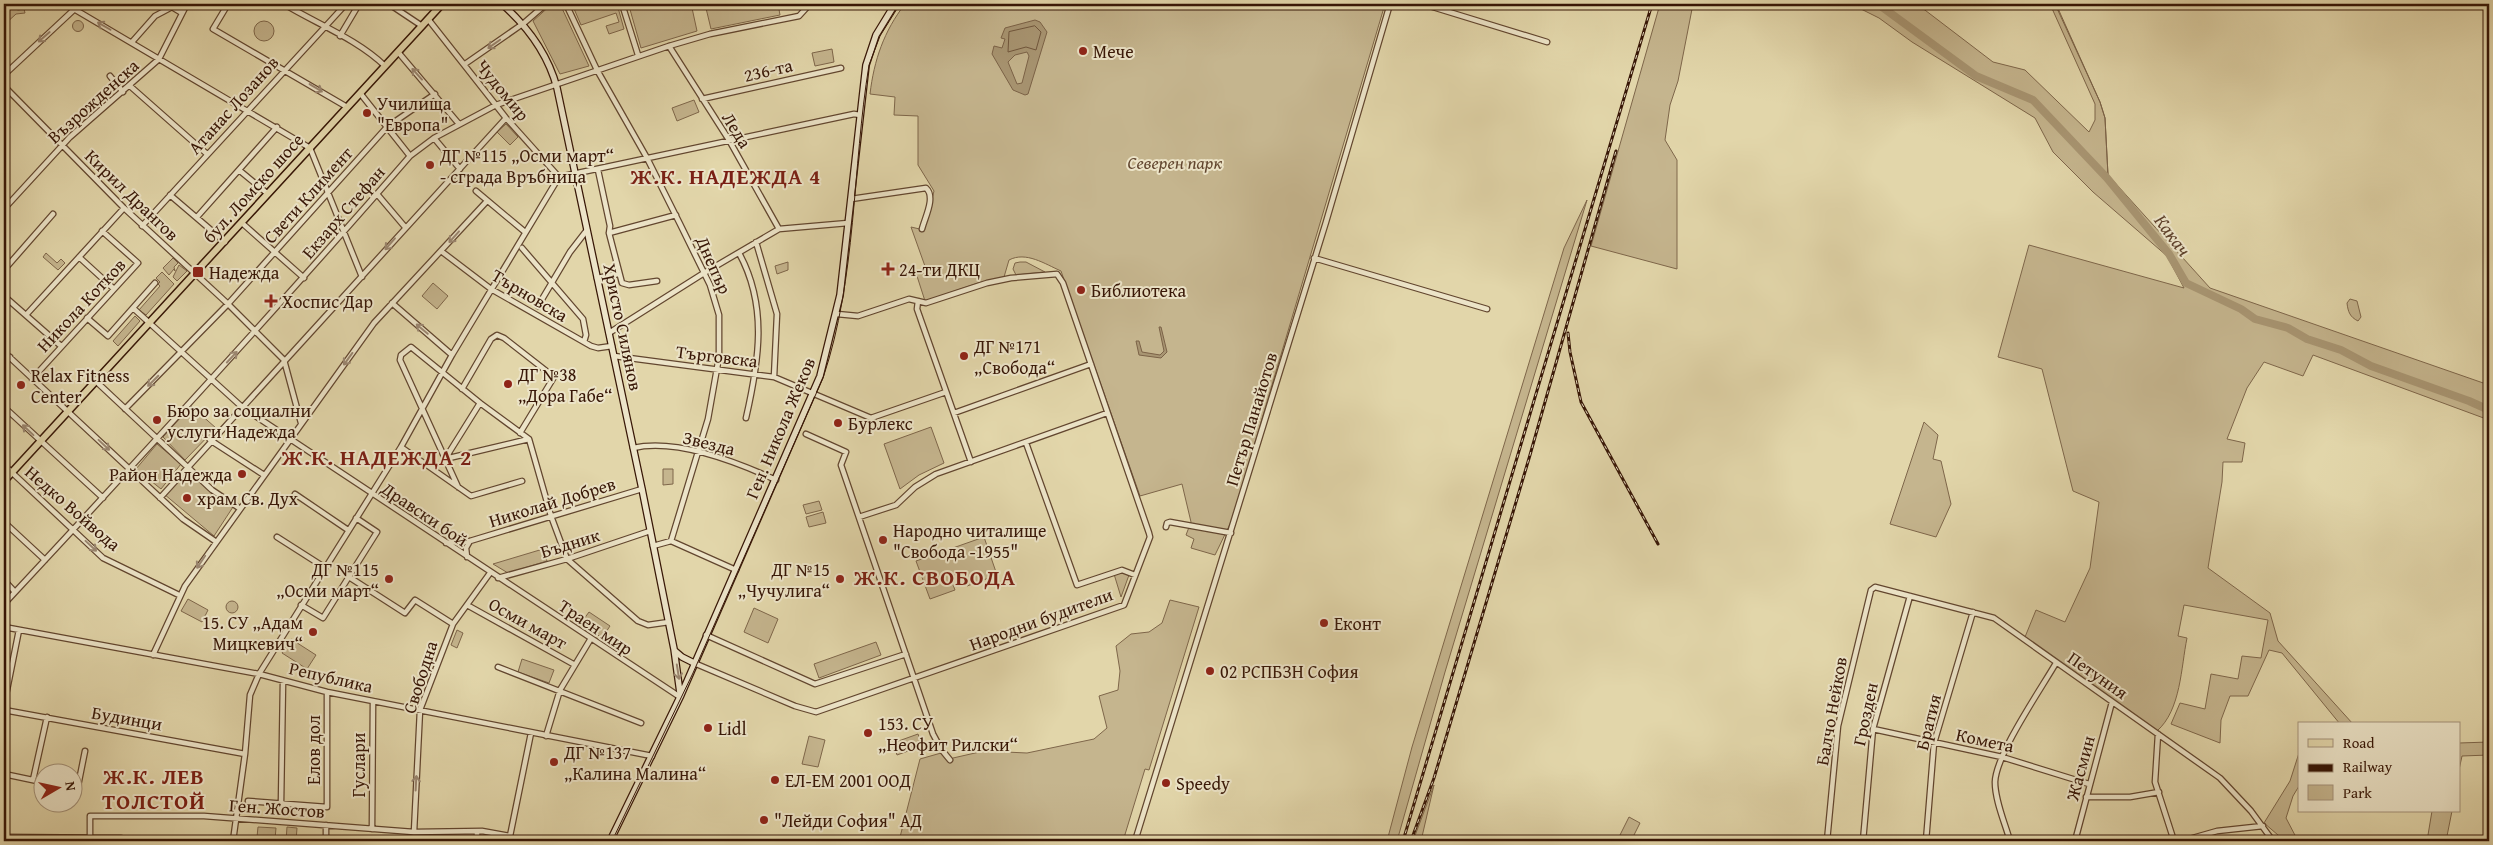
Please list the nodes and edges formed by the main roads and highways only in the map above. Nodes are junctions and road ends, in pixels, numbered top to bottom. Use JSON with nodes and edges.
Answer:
{"nodes":[{"id":1,"x":442,"y":4,"type":"edge"},
{"id":2,"x":4,"y":481,"type":"edge"}],
"edges":[{"from":1,"to":2,"type":"main road","name":"бул. Ломско шосе"}]}
